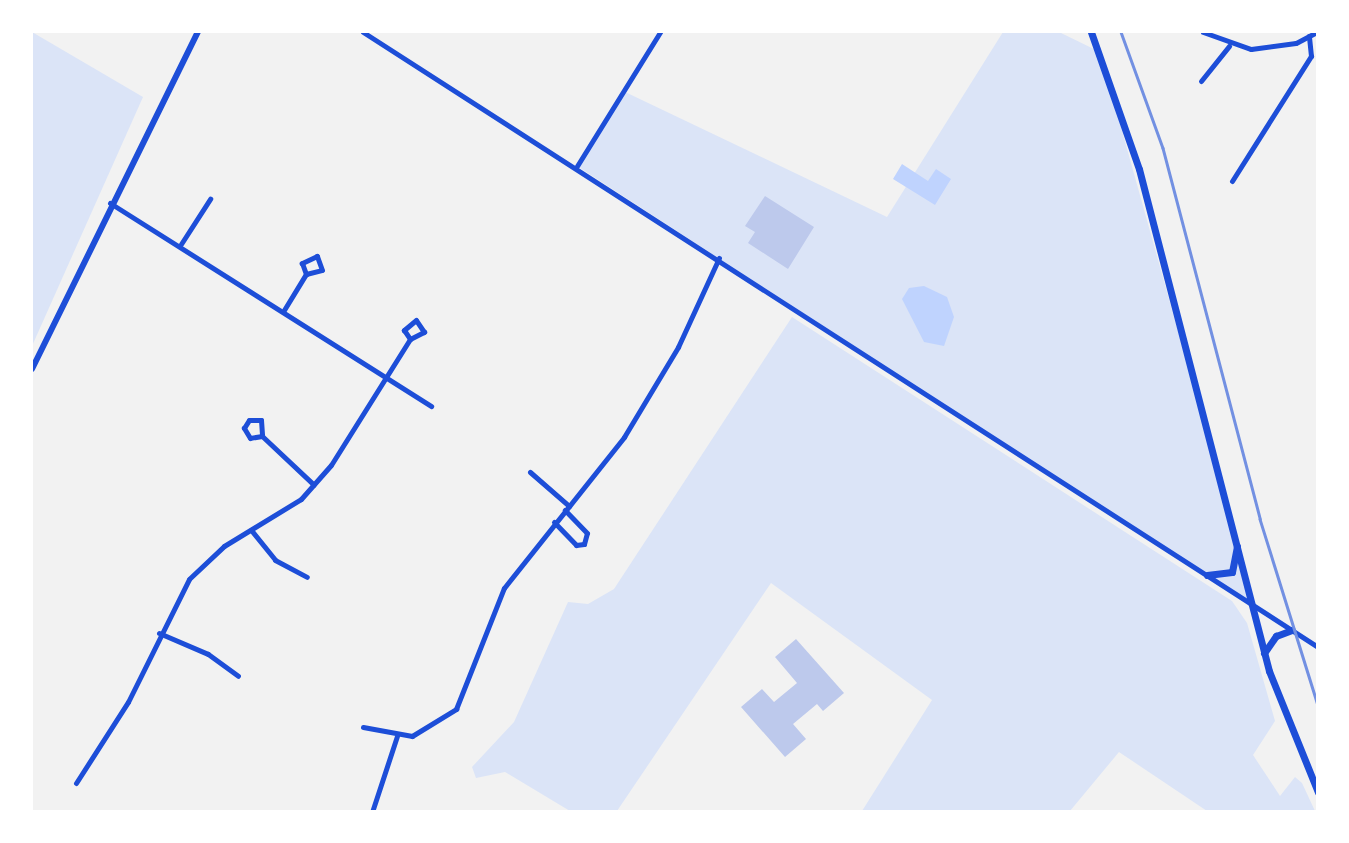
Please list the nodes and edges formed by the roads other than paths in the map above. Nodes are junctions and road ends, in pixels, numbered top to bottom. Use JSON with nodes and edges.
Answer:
{"nodes":[{"id":1,"x":198,"y":32,"type":"edge"},
{"id":2,"x":363,"y":32,"type":"edge"},
{"id":3,"x":660,"y":32,"type":"edge"},
{"id":4,"x":1091,"y":32,"type":"edge"},
{"id":5,"x":1203,"y":32,"type":"edge"},
{"id":6,"x":1317,"y":32,"type":"edge"},
{"id":7,"x":1309,"y":36,"type":"junction"},
{"id":8,"x":1229,"y":46,"type":"junction"},
{"id":9,"x":1201,"y":81,"type":"dead end"},
{"id":10,"x":576,"y":166,"type":"junction"},
{"id":11,"x":1232,"y":181,"type":"dead end"},
{"id":12,"x":210,"y":199,"type":"dead end"},
{"id":13,"x":110,"y":204,"type":"junction"},
{"id":14,"x":181,"y":244,"type":"junction"},
{"id":15,"x":719,"y":258,"type":"junction"},
{"id":16,"x":306,"y":274,"type":"dead end"},
{"id":17,"x":284,"y":310,"type":"junction"},
{"id":18,"x":410,"y":339,"type":"dead end"},
{"id":19,"x":32,"y":369,"type":"edge"},
{"id":20,"x":387,"y":376,"type":"junction"},
{"id":21,"x":431,"y":406,"type":"dead end"},
{"id":22,"x":262,"y":436,"type":"dead end"},
{"id":23,"x":530,"y":472,"type":"dead end"},
{"id":24,"x":314,"y":485,"type":"junction"},
{"id":25,"x":567,"y":508,"type":"junction"},
{"id":26,"x":554,"y":522,"type":"junction"},
{"id":27,"x":251,"y":530,"type":"junction"},
{"id":28,"x":1238,"y":542,"type":"junction"},
{"id":29,"x":1207,"y":575,"type":"junction"},
{"id":30,"x":307,"y":578,"type":"dead end"},
{"id":31,"x":1255,"y":607,"type":"junction"},
{"id":32,"x":1292,"y":630,"type":"junction"},
{"id":33,"x":159,"y":633,"type":"junction"},
{"id":34,"x":1318,"y":647,"type":"edge"},
{"id":35,"x":1264,"y":653,"type":"junction"},
{"id":36,"x":238,"y":676,"type":"dead end"},
{"id":37,"x":363,"y":727,"type":"dead end"},
{"id":38,"x":397,"y":736,"type":"junction"},
{"id":39,"x":76,"y":783,"type":"dead end"},
{"id":40,"x":1318,"y":792,"type":"edge"},
{"id":41,"x":372,"y":811,"type":"edge"}],
"edges":[{"from":1,"to":13,"type":"street"},
{"from":2,"to":10,"type":"street"},
{"from":3,"to":10,"type":"street"},
{"from":4,"to":28,"type":"main road"},
{"from":5,"to":8,"type":"street"},
{"from":6,"to":7,"type":"street"},
{"from":7,"to":8,"type":"street"},
{"from":7,"to":11,"type":"street"},
{"from":8,"to":9,"type":"street"},
{"from":10,"to":15,"type":"street"},
{"from":12,"to":14,"type":"street"},
{"from":13,"to":14,"type":"street"},
{"from":13,"to":19,"type":"street"},
{"from":14,"to":17,"type":"street"},
{"from":15,"to":25,"type":"street"},
{"from":15,"to":29,"type":"street"},
{"from":16,"to":17,"type":"street"},
{"from":17,"to":20,"type":"street"},
{"from":18,"to":20,"type":"street"},
{"from":20,"to":21,"type":"street"},
{"from":20,"to":24,"type":"street"},
{"from":22,"to":24,"type":"street"},
{"from":23,"to":25,"type":"street"},
{"from":24,"to":27,"type":"street"},
{"from":25,"to":26,"type":"street"},
{"from":25,"to":26,"type":"street"},
{"from":26,"to":38,"type":"street"},
{"from":27,"to":30,"type":"street"},
{"from":27,"to":33,"type":"street"},
{"from":28,"to":29,"type":"main road"},
{"from":28,"to":31,"type":"main road"},
{"from":29,"to":31,"type":"street"},
{"from":31,"to":32,"type":"street"},
{"from":31,"to":35,"type":"main road"},
{"from":32,"to":34,"type":"street"},
{"from":32,"to":35,"type":"main road"},
{"from":33,"to":36,"type":"street"},
{"from":33,"to":39,"type":"street"},
{"from":35,"to":40,"type":"main road"},
{"from":37,"to":38,"type":"street"},
{"from":38,"to":41,"type":"street"}]}
